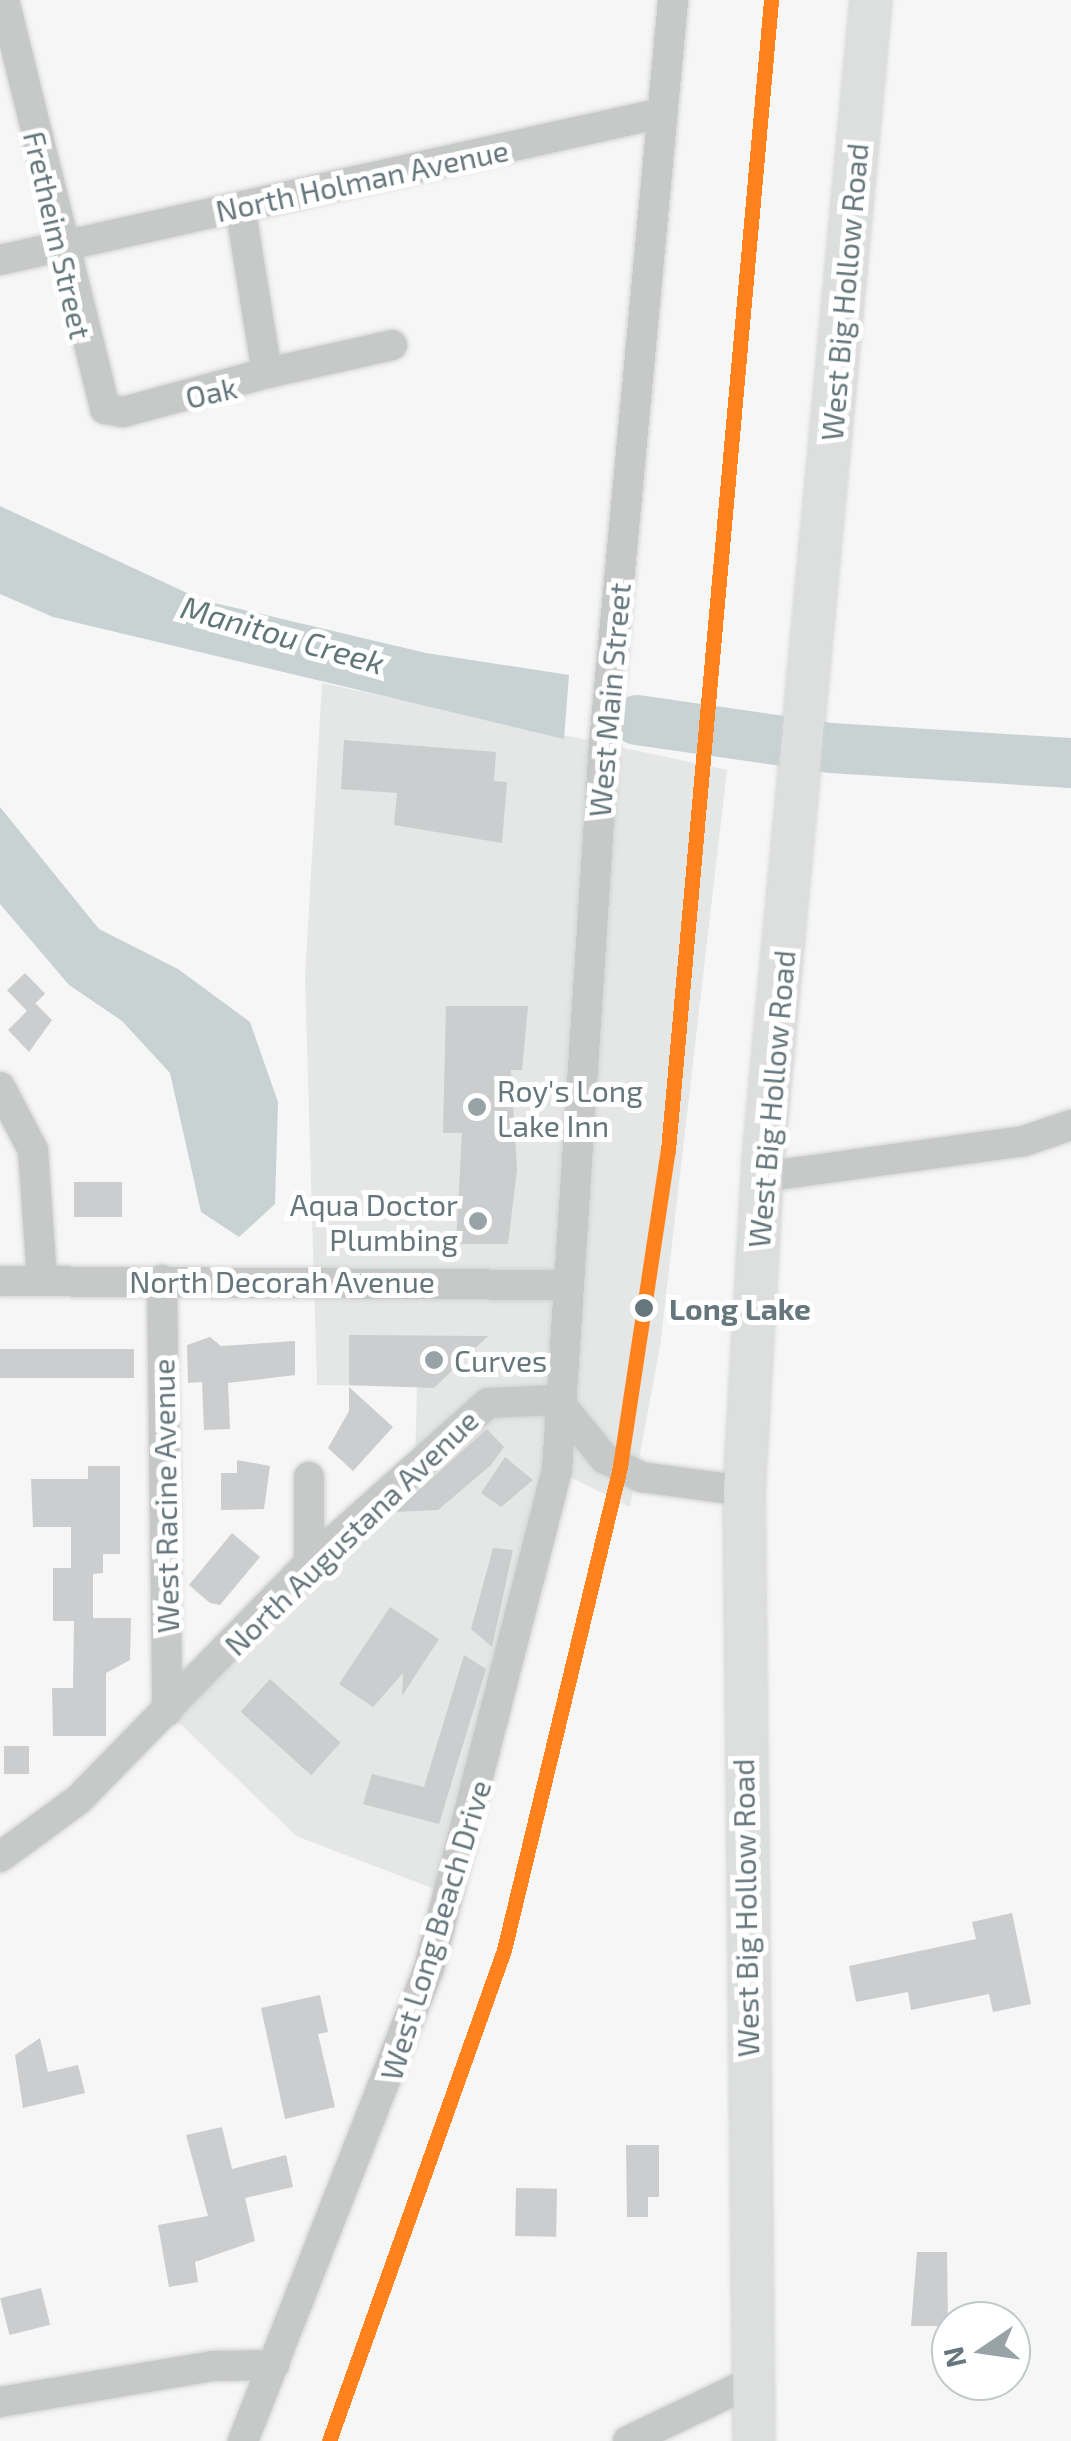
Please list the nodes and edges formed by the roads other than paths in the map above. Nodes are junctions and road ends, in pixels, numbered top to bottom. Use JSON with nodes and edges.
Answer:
{"nodes":[{"id":1,"x":4,"y":0,"type":"edge"},
{"id":2,"x":673,"y":0,"type":"edge"},
{"id":3,"x":871,"y":0,"type":"edge"},
{"id":4,"x":662,"y":113,"type":"junction"},
{"id":5,"x":240,"y":207,"type":"junction"},
{"id":6,"x":61,"y":247,"type":"junction"},
{"id":7,"x":0,"y":260,"type":"edge"},
{"id":8,"x":392,"y":346,"type":"dead end"},
{"id":9,"x":267,"y":373,"type":"junction"},
{"id":10,"x":104,"y":409,"type":"joint"},
{"id":11,"x":0,"y":1087,"type":"edge"},
{"id":12,"x":1071,"y":1125,"type":"edge"},
{"id":13,"x":762,"y":1177,"type":"junction"},
{"id":14,"x":42,"y":1280,"type":"junction"},
{"id":15,"x":162,"y":1280,"type":"junction"},
{"id":16,"x":0,"y":1281,"type":"edge"},
{"id":17,"x":564,"y":1285,"type":"junction"},
{"id":18,"x":557,"y":1400,"type":"junction"},
{"id":19,"x":309,"y":1477,"type":"dead end"},
{"id":20,"x":744,"y":1491,"type":"junction"},
{"id":21,"x":309,"y":1563,"type":"junction"},
{"id":22,"x":168,"y":1711,"type":"junction"},
{"id":23,"x":0,"y":1857,"type":"edge"},
{"id":24,"x":274,"y":2365,"type":"junction"},
{"id":25,"x":753,"y":2381,"type":"junction"},
{"id":26,"x":0,"y":2402,"type":"edge"},
{"id":27,"x":244,"y":2441,"type":"edge"},
{"id":28,"x":628,"y":2441,"type":"edge"},
{"id":29,"x":754,"y":2441,"type":"edge"}],
"edges":[{"from":1,"to":6,"type":"street","name":"Fretheim Street"},
{"from":2,"to":4,"type":"street","name":"West Main Street"},
{"from":3,"to":13,"type":"main road","name":"West Big Hollow Road"},
{"from":4,"to":5,"type":"street","name":"North Holman Avenue"},
{"from":4,"to":17,"type":"street","name":"West Main Street"},
{"from":5,"to":6,"type":"street","name":"North Holman Avenue"},
{"from":5,"to":9,"type":"street","name":"Oak"},
{"from":6,"to":7,"type":"street"},
{"from":6,"to":10,"type":"street","name":"Fretheim Street"},
{"from":8,"to":9,"type":"street"},
{"from":9,"to":10,"type":"street","name":"Oak"},
{"from":11,"to":14,"type":"street"},
{"from":12,"to":13,"type":"street"},
{"from":13,"to":20,"type":"main road","name":"West Big Hollow Road"},
{"from":14,"to":15,"type":"street","name":"North Decorah Avenue"},
{"from":14,"to":16,"type":"street","name":"North Decorah Avenue"},
{"from":15,"to":17,"type":"street","name":"North Decorah Avenue"},
{"from":15,"to":22,"type":"street","name":"West Racine Avenue"},
{"from":17,"to":18,"type":"street","name":"West Main Street"},
{"from":18,"to":20,"type":"street"},
{"from":18,"to":21,"type":"street","name":"North Augustana Avenue"},
{"from":18,"to":24,"type":"street","name":"West Long Beach Drive"},
{"from":19,"to":21,"type":"street"},
{"from":20,"to":25,"type":"main road","name":"West Big Hollow Road"},
{"from":21,"to":22,"type":"street","name":"North Augustana Avenue"},
{"from":22,"to":23,"type":"street","name":"North Augustana Avenue"},
{"from":24,"to":26,"type":"street"},
{"from":24,"to":27,"type":"street","name":"West Long Beach Drive"},
{"from":25,"to":28,"type":"street"},
{"from":25,"to":29,"type":"main road","name":"West Big Hollow Road"}]}
